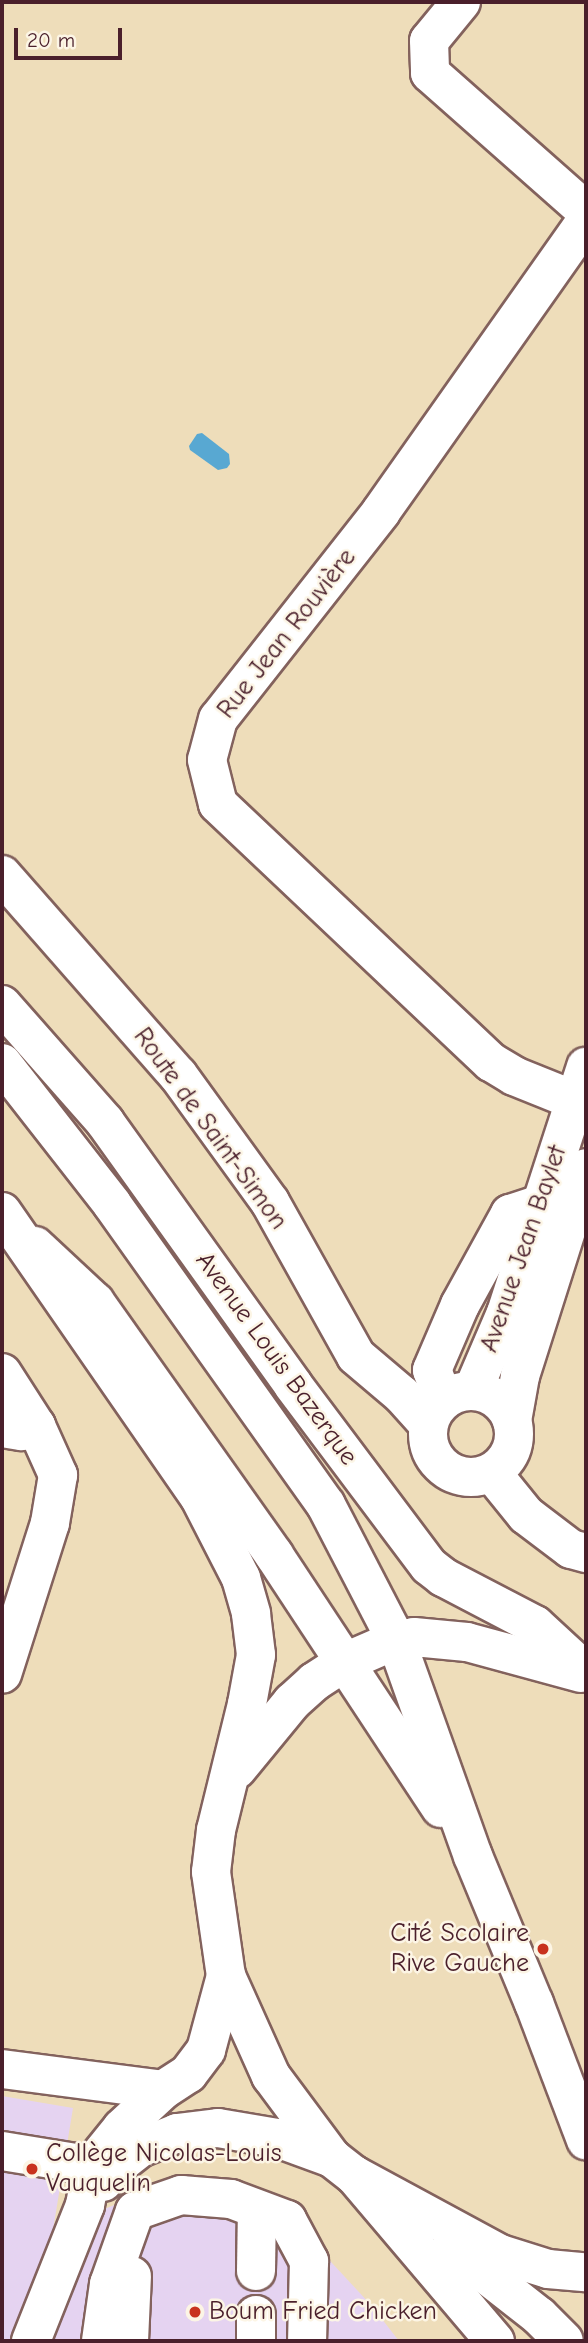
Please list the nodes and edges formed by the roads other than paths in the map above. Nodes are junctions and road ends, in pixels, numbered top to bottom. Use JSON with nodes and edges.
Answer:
{"nodes":[{"id":1,"x":461,"y":2,"type":"edge"},
{"id":2,"x":586,"y":211,"type":"edge"},
{"id":3,"x":586,"y":221,"type":"edge"},
{"id":4,"x":2,"y":875,"type":"edge"},
{"id":5,"x":2,"y":1005,"type":"edge"},
{"id":6,"x":2,"y":1063,"type":"edge"},
{"id":7,"x":583,"y":1091,"type":"edge"},
{"id":8,"x":586,"y":1168,"type":"edge"},
{"id":9,"x":6,"y":1218,"type":"edge"},
{"id":10,"x":2,"y":1373,"type":"edge"},
{"id":11,"x":449,"y":1405,"type":"junction"},
{"id":12,"x":512,"y":1421,"type":"junction"},
{"id":13,"x":19,"y":1427,"type":"edge"},
{"id":14,"x":492,"y":1473,"type":"junction"},
{"id":15,"x":586,"y":1553,"type":"edge"},
{"id":16,"x":396,"y":1640,"type":"junction"},
{"id":17,"x":343,"y":1662,"type":"junction"},
{"id":18,"x":586,"y":1673,"type":"edge"},
{"id":19,"x":2,"y":1674,"type":"edge"},
{"id":20,"x":231,"y":1776,"type":"junction"},
{"id":21,"x":473,"y":1856,"type":"junction"},
{"id":22,"x":226,"y":1976,"type":"junction"},
{"id":23,"x":2,"y":2069,"type":"edge"},
{"id":24,"x":163,"y":2090,"type":"junction"},
{"id":25,"x":586,"y":2140,"type":"edge"},
{"id":26,"x":2,"y":2151,"type":"edge"},
{"id":27,"x":343,"y":2166,"type":"junction"},
{"id":28,"x":103,"y":2167,"type":"junction"},
{"id":29,"x":391,"y":2196,"type":"junction"},
{"id":30,"x":257,"y":2210,"type":"junction"},
{"id":31,"x":135,"y":2211,"type":"junction"},
{"id":32,"x":256,"y":2271,"type":"dead end"},
{"id":33,"x":586,"y":2272,"type":"edge"},
{"id":34,"x":31,"y":2341,"type":"edge"},
{"id":35,"x":101,"y":2341,"type":"edge"},
{"id":36,"x":129,"y":2341,"type":"edge"},
{"id":37,"x":307,"y":2341,"type":"edge"},
{"id":38,"x":495,"y":2341,"type":"edge"},
{"id":39,"x":564,"y":2341,"type":"edge"}],
"edges":[{"from":1,"to":2,"type":"main road"},
{"from":3,"to":7,"type":"main road","name":"Rue Jean Rouvière"},
{"from":4,"to":11,"type":"main road","name":"Route de Saint-Simon"},
{"from":5,"to":18,"type":"main road","name":"Avenue Louis Bazerque"},
{"from":6,"to":16,"type":"main road"},
{"from":7,"to":11,"type":"main road","name":"Avenue Jean Baylet"},
{"from":8,"to":12,"type":"main road","name":"Avenue Jean Baylet"},
{"from":9,"to":17,"type":"main road"},
{"from":9,"to":20,"type":"main road"},
{"from":10,"to":13,"type":"main road"},
{"from":11,"to":12,"type":"main road"},
{"from":11,"to":14,"type":"main road"},
{"from":12,"to":14,"type":"main road"},
{"from":13,"to":19,"type":"main road"},
{"from":14,"to":15,"type":"main road"},
{"from":16,"to":17,"type":"main road"},
{"from":16,"to":18,"type":"main road"},
{"from":16,"to":21,"type":"main road"},
{"from":17,"to":20,"type":"main road"},
{"from":17,"to":21,"type":"main road"},
{"from":20,"to":22,"type":"main road"},
{"from":21,"to":25,"type":"main road"},
{"from":22,"to":24,"type":"main road"},
{"from":22,"to":27,"type":"main road"},
{"from":23,"to":24,"type":"main road"},
{"from":24,"to":28,"type":"main road"},
{"from":26,"to":28,"type":"main road"},
{"from":27,"to":28,"type":"main road"},
{"from":27,"to":29,"type":"main road"},
{"from":27,"to":38,"type":"main road"},
{"from":28,"to":34,"type":"main road"},
{"from":29,"to":33,"type":"main road"},
{"from":29,"to":39,"type":"main road"},
{"from":30,"to":31,"type":"main road"},
{"from":30,"to":32,"type":"main road"},
{"from":30,"to":37,"type":"main road"},
{"from":31,"to":35,"type":"main road"},
{"from":31,"to":36,"type":"main road"}]}
